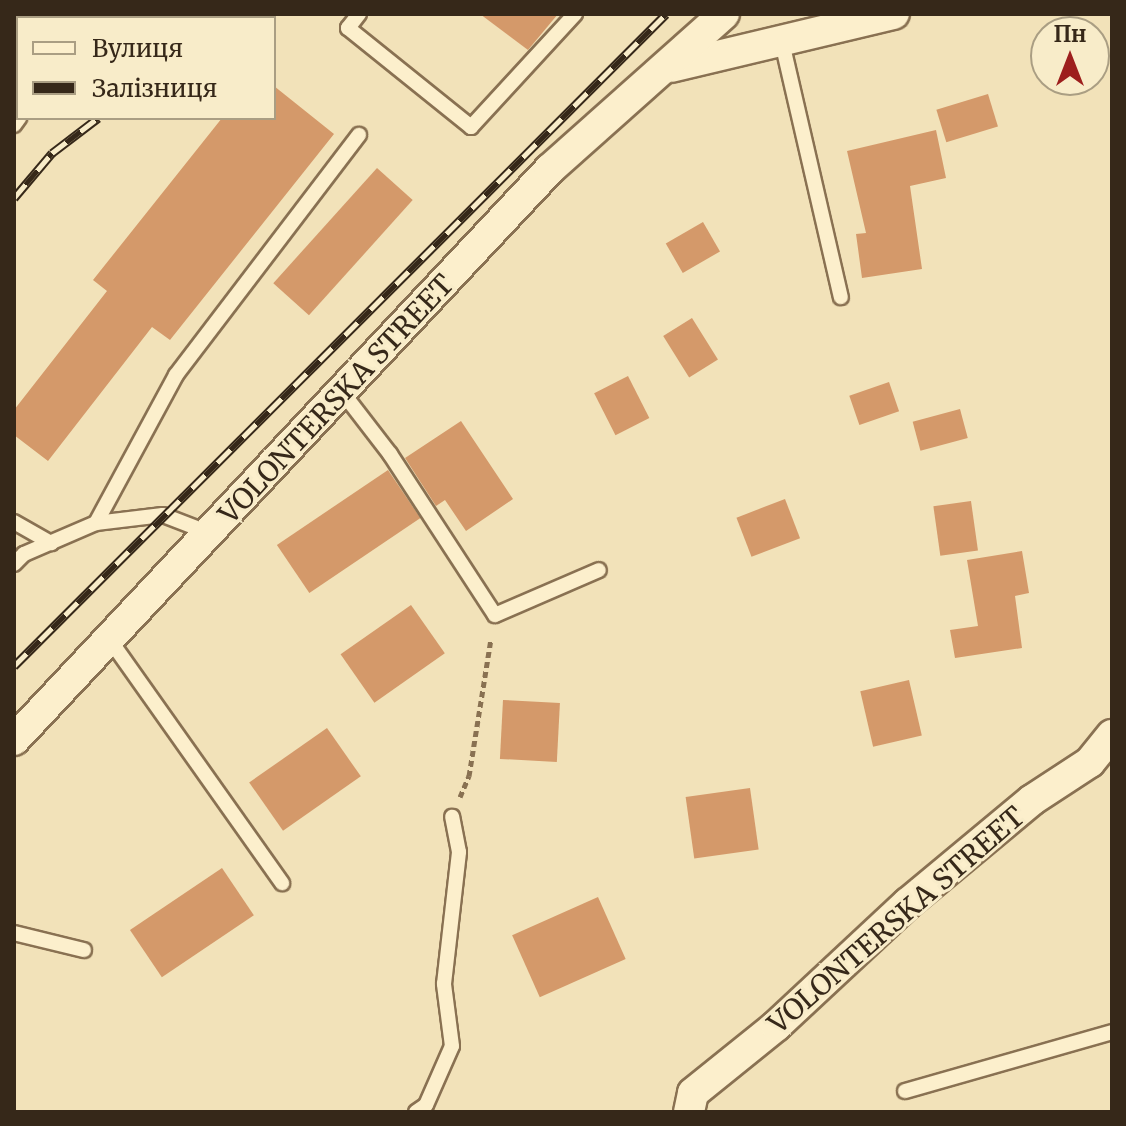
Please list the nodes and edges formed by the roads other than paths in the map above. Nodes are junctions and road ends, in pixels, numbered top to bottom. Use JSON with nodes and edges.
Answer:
{"nodes":[{"id":1,"x":359,"y":14,"type":"edge"},
{"id":2,"x":575,"y":14,"type":"edge"},
{"id":3,"x":724,"y":14,"type":"edge"},
{"id":4,"x":894,"y":14,"type":"edge"},
{"id":5,"x":781,"y":38,"type":"junction"},
{"id":6,"x":668,"y":68,"type":"junction"},
{"id":7,"x":359,"y":135,"type":"dead end"},
{"id":8,"x":841,"y":297,"type":"dead end"},
{"id":9,"x":343,"y":393,"type":"junction"},
{"id":10,"x":14,"y":522,"type":"edge"},
{"id":11,"x":96,"y":523,"type":"junction"},
{"id":12,"x":210,"y":533,"type":"junction"},
{"id":13,"x":51,"y":543,"type":"junction"},
{"id":14,"x":14,"y":564,"type":"edge"},
{"id":15,"x":599,"y":570,"type":"dead end"},
{"id":16,"x":110,"y":640,"type":"junction"},
{"id":17,"x":1112,"y":735,"type":"edge"},
{"id":18,"x":14,"y":740,"type":"edge"},
{"id":19,"x":452,"y":817,"type":"road end"},
{"id":20,"x":282,"y":883,"type":"dead end"},
{"id":21,"x":14,"y":933,"type":"edge"},
{"id":22,"x":84,"y":950,"type":"dead end"},
{"id":23,"x":1112,"y":1032,"type":"edge"},
{"id":24,"x":905,"y":1091,"type":"dead end"},
{"id":25,"x":416,"y":1112,"type":"edge"},
{"id":26,"x":689,"y":1112,"type":"edge"}],
"edges":[{"from":1,"to":2,"type":"lane"},
{"from":3,"to":6,"type":"street","name":"VOLONTERSKA STREET"},
{"from":4,"to":5,"type":"street","name":"VOLONTERSKA STREET"},
{"from":5,"to":6,"type":"street","name":"VOLONTERSKA STREET"},
{"from":5,"to":8,"type":"lane"},
{"from":6,"to":9,"type":"street","name":"VOLONTERSKA STREET"},
{"from":7,"to":11,"type":"lane"},
{"from":9,"to":12,"type":"street","name":"VOLONTERSKA STREET"},
{"from":9,"to":15,"type":"lane"},
{"from":10,"to":13,"type":"lane"},
{"from":11,"to":12,"type":"lane"},
{"from":11,"to":13,"type":"lane"},
{"from":12,"to":16,"type":"street","name":"VOLONTERSKA STREET"},
{"from":13,"to":14,"type":"lane"},
{"from":16,"to":18,"type":"street","name":"VOLONTERSKA STREET"},
{"from":16,"to":20,"type":"lane"},
{"from":17,"to":26,"type":"street","name":"VOLONTERSKA STREET"},
{"from":19,"to":25,"type":"lane"},
{"from":21,"to":22,"type":"lane"},
{"from":23,"to":24,"type":"lane"}]}
